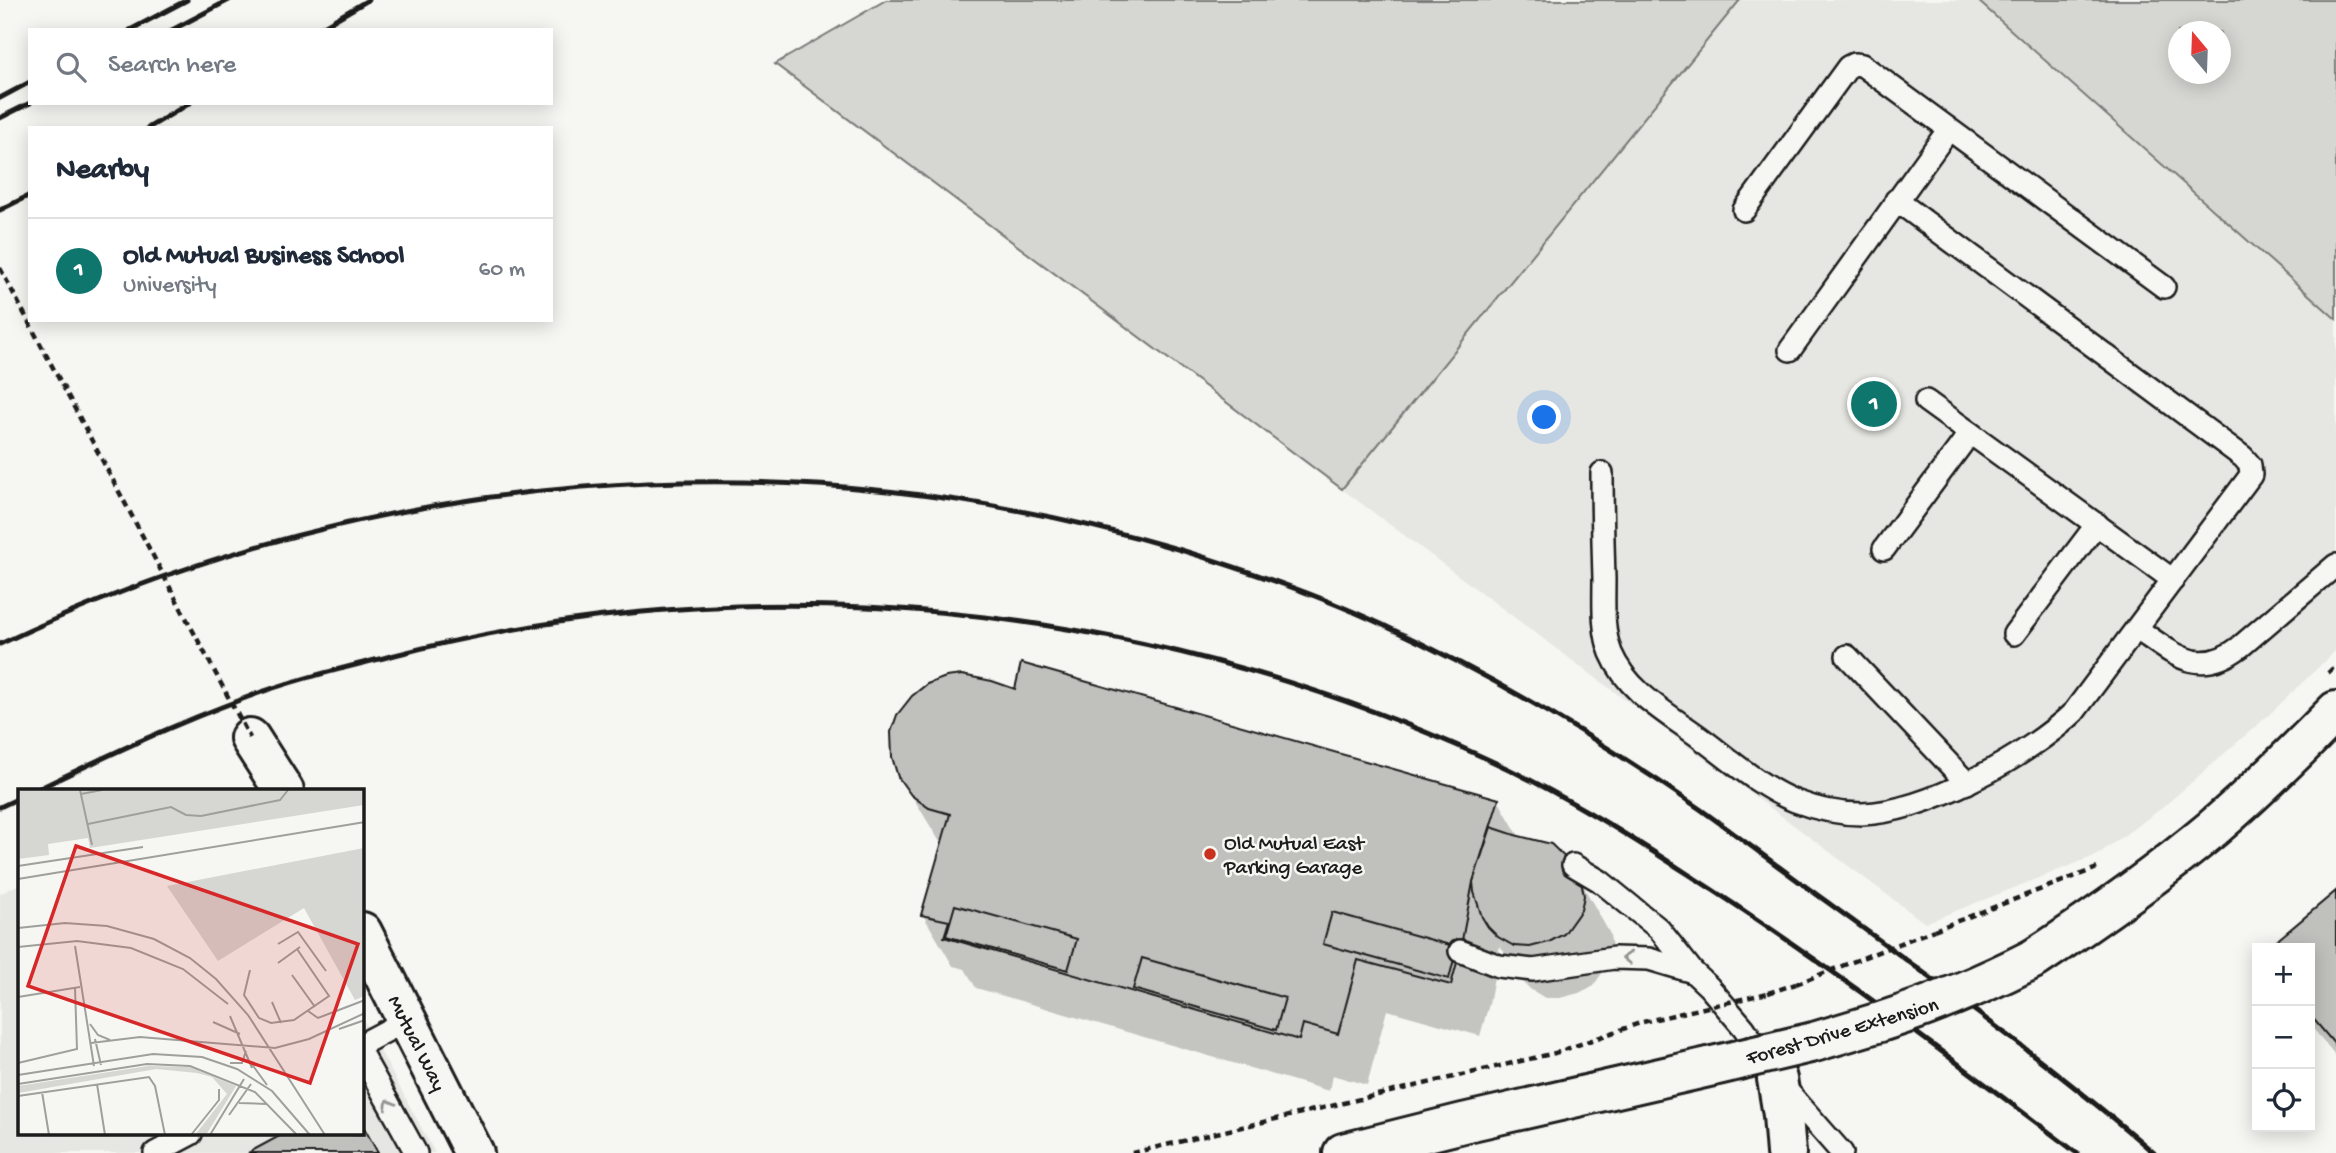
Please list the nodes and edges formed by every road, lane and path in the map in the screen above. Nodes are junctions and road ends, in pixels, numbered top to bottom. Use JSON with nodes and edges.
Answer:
{"nodes":[{"id":1,"x":1949,"y":129,"type":"junction"},
{"id":2,"x":1896,"y":200,"type":"junction"},
{"id":3,"x":1744,"y":210,"type":"dead end"},
{"id":4,"x":0,"y":268,"type":"edge"},
{"id":5,"x":2164,"y":287,"type":"dead end"},
{"id":6,"x":28,"y":321,"type":"edge"},
{"id":7,"x":29,"y":322,"type":"edge"},
{"id":8,"x":1790,"y":351,"type":"dead end"},
{"id":9,"x":1926,"y":401,"type":"dead end"},
{"id":10,"x":1970,"y":433,"type":"junction"},
{"id":11,"x":1602,"y":473,"type":"dead end"},
{"id":12,"x":2097,"y":524,"type":"junction"},
{"id":13,"x":1884,"y":550,"type":"dead end"},
{"id":14,"x":2336,"y":565,"type":"edge"},
{"id":15,"x":2173,"y":580,"type":"junction"},
{"id":16,"x":2137,"y":629,"type":"junction"},
{"id":17,"x":2014,"y":634,"type":"dead end"},
{"id":18,"x":1847,"y":656,"type":"dead end"},
{"id":19,"x":2336,"y":665,"type":"edge"},
{"id":20,"x":2327,"y":675,"type":"dead end"},
{"id":21,"x":2336,"y":711,"type":"edge"},
{"id":22,"x":2336,"y":730,"type":"edge"},
{"id":23,"x":250,"y":738,"type":"joint"},
{"id":24,"x":2278,"y":769,"type":"junction"},
{"id":25,"x":1967,"y":783,"type":"junction"},
{"id":26,"x":284,"y":789,"type":"edge"},
{"id":27,"x":1573,"y":865,"type":"dead end"},
{"id":28,"x":2100,"y":867,"type":"dead end"},
{"id":29,"x":364,"y":936,"type":"edge"},
{"id":30,"x":1460,"y":951,"type":"dead end"},
{"id":31,"x":1693,"y":972,"type":"junction"},
{"id":32,"x":407,"y":1020,"type":"junction"},
{"id":33,"x":364,"y":1043,"type":"edge"},
{"id":34,"x":364,"y":1059,"type":"edge"},
{"id":35,"x":1777,"y":1079,"type":"junction"},
{"id":36,"x":187,"y":1136,"type":"edge"},
{"id":37,"x":1796,"y":1152,"type":"edge"},
{"id":38,"x":155,"y":1153,"type":"edge"},
{"id":39,"x":416,"y":1153,"type":"edge"},
{"id":40,"x":474,"y":1153,"type":"edge"},
{"id":41,"x":1132,"y":1153,"type":"edge"},
{"id":42,"x":1343,"y":1153,"type":"edge"},
{"id":43,"x":1842,"y":1153,"type":"edge"}],
"edges":[{"from":1,"to":2,"type":"lane"},
{"from":1,"to":3,"type":"lane"},
{"from":1,"to":5,"type":"lane"},
{"from":2,"to":8,"type":"lane"},
{"from":2,"to":15,"type":"lane"},
{"from":4,"to":6,"type":"path","bridge":true},
{"from":7,"to":23,"type":"path","bridge":true},
{"from":9,"to":10,"type":"lane"},
{"from":10,"to":12,"type":"lane"},
{"from":10,"to":13,"type":"lane"},
{"from":11,"to":25,"type":"lane"},
{"from":12,"to":15,"type":"lane"},
{"from":12,"to":17,"type":"lane"},
{"from":14,"to":16,"type":"lane"},
{"from":15,"to":16,"type":"lane"},
{"from":16,"to":25,"type":"lane"},
{"from":18,"to":25,"type":"lane"},
{"from":19,"to":20,"type":"path"},
{"from":21,"to":24,"type":"street","name":"Forest Drive Extension"},
{"from":22,"to":24,"type":"street","name":"Forest Drive Extension"},
{"from":23,"to":26,"type":"street"},
{"from":24,"to":42,"type":"street","name":"Forest Drive Extension","bridge":true},
{"from":27,"to":31,"type":"lane"},
{"from":28,"to":41,"type":"path","bridge":true},
{"from":29,"to":32,"type":"street","name":"Mutual Way"},
{"from":31,"to":30,"type":"lane","one_way":true},
{"from":31,"to":35,"type":"lane"},
{"from":32,"to":33,"type":"lane"},
{"from":32,"to":40,"type":"street","name":"Mutual Way"},
{"from":39,"to":34,"type":"lane","one_way":true},
{"from":35,"to":37,"type":"street"},
{"from":35,"to":43,"type":"lane"},
{"from":36,"to":38,"type":"lane"}]}
